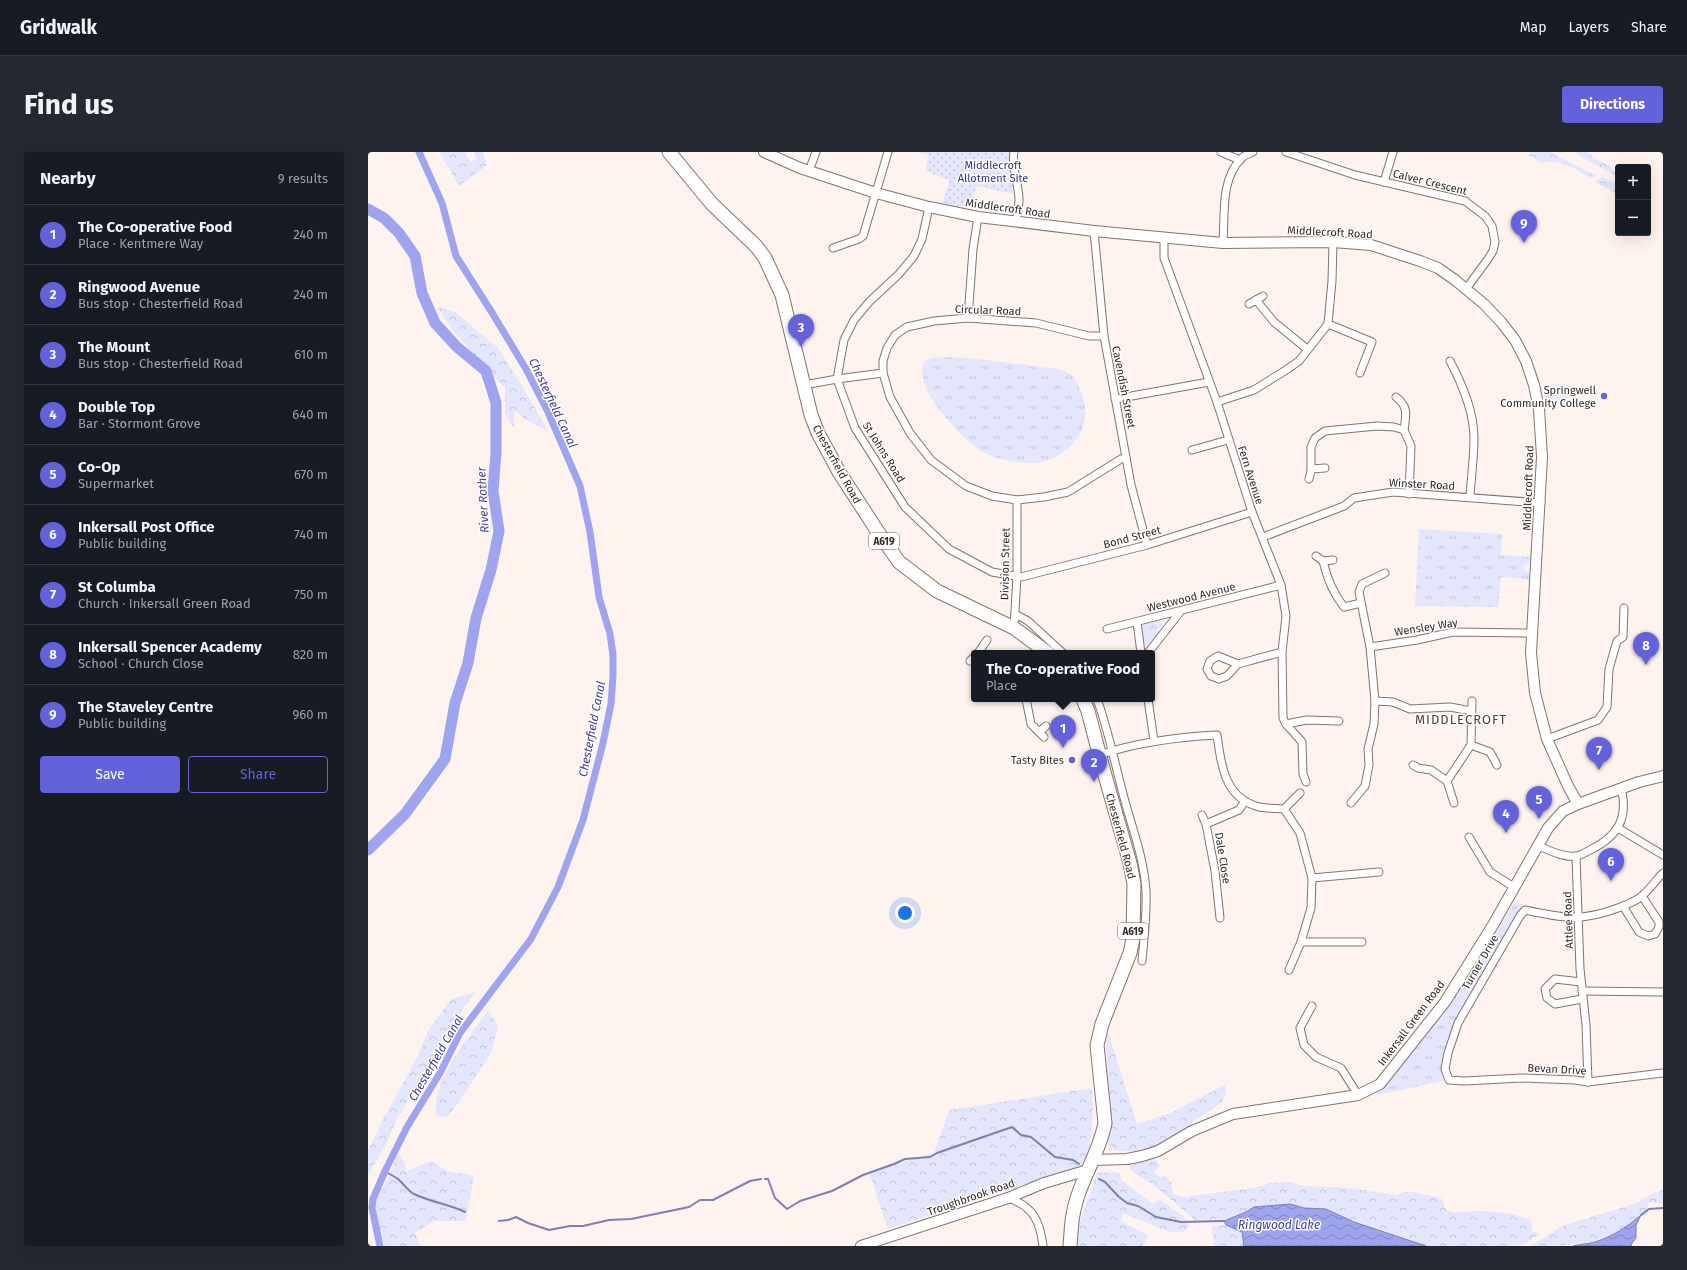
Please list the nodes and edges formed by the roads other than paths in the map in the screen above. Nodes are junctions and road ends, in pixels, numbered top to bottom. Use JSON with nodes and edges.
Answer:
{"nodes":[{"id":1,"x":669,"y":152,"type":"edge"},
{"id":2,"x":764,"y":152,"type":"edge"},
{"id":3,"x":816,"y":152,"type":"edge"},
{"id":4,"x":888,"y":152,"type":"edge"},
{"id":5,"x":1014,"y":152,"type":"edge"},
{"id":6,"x":1221,"y":152,"type":"edge"},
{"id":7,"x":1253,"y":152,"type":"edge"},
{"id":8,"x":1287,"y":152,"type":"edge"},
{"id":9,"x":1393,"y":152,"type":"edge"},
{"id":10,"x":1240,"y":160,"type":"junction"},
{"id":11,"x":809,"y":171,"type":"junction"},
{"id":12,"x":1384,"y":182,"type":"junction"},
{"id":13,"x":876,"y":193,"type":"junction"},
{"id":14,"x":929,"y":207,"type":"junction"},
{"id":15,"x":978,"y":217,"type":"junction"},
{"id":16,"x":1016,"y":222,"type":"junction"},
{"id":17,"x":1094,"y":231,"type":"junction"},
{"id":18,"x":1164,"y":237,"type":"junction"},
{"id":19,"x":1333,"y":242,"type":"junction"},
{"id":20,"x":1223,"y":243,"type":"junction"},
{"id":21,"x":833,"y":248,"type":"dead end"},
{"id":22,"x":1466,"y":289,"type":"junction"},
{"id":23,"x":1263,"y":296,"type":"dead end"},
{"id":24,"x":968,"y":318,"type":"junction"},
{"id":25,"x":1328,"y":324,"type":"junction"},
{"id":26,"x":1104,"y":336,"type":"junction"},
{"id":27,"x":1307,"y":349,"type":"junction"},
{"id":28,"x":1450,"y":361,"type":"dead end"},
{"id":29,"x":883,"y":373,"type":"junction"},
{"id":30,"x":1360,"y":373,"type":"dead end"},
{"id":31,"x":837,"y":379,"type":"junction"},
{"id":32,"x":1209,"y":382,"type":"junction"},
{"id":33,"x":804,"y":386,"type":"junction"},
{"id":34,"x":1396,"y":397,"type":"dead end"},
{"id":35,"x":1115,"y":399,"type":"junction"},
{"id":36,"x":1217,"y":402,"type":"junction"},
{"id":37,"x":1404,"y":430,"type":"junction"},
{"id":38,"x":1228,"y":440,"type":"junction"},
{"id":39,"x":1192,"y":450,"type":"dead end"},
{"id":40,"x":1126,"y":458,"type":"junction"},
{"id":41,"x":1325,"y":468,"type":"dead end"},
{"id":42,"x":1310,"y":469,"type":"junction"},
{"id":43,"x":1309,"y":479,"type":"dead end"},
{"id":44,"x":1409,"y":494,"type":"junction"},
{"id":45,"x":1470,"y":498,"type":"junction"},
{"id":46,"x":1017,"y":500,"type":"junction"},
{"id":47,"x":1541,"y":503,"type":"junction"},
{"id":48,"x":1252,"y":512,"type":"junction"},
{"id":49,"x":1263,"y":537,"type":"junction"},
{"id":50,"x":1147,"y":544,"type":"junction"},
{"id":51,"x":1316,"y":556,"type":"dead end"},
{"id":52,"x":1333,"y":560,"type":"dead end"},
{"id":53,"x":1323,"y":561,"type":"junction"},
{"id":54,"x":1385,"y":573,"type":"dead end"},
{"id":55,"x":1017,"y":576,"type":"junction"},
{"id":56,"x":1281,"y":585,"type":"junction"},
{"id":57,"x":1361,"y":603,"type":"junction"},
{"id":58,"x":1624,"y":608,"type":"dead end"},
{"id":59,"x":1180,"y":612,"type":"junction"},
{"id":60,"x":1015,"y":614,"type":"junction"},
{"id":61,"x":1137,"y":622,"type":"junction"},
{"id":62,"x":1014,"y":628,"type":"junction"},
{"id":63,"x":1107,"y":629,"type":"dead end"},
{"id":64,"x":1533,"y":632,"type":"junction"},
{"id":65,"x":987,"y":640,"type":"dead end"},
{"id":66,"x":1370,"y":647,"type":"junction"},
{"id":67,"x":983,"y":650,"type":"edge"},
{"id":68,"x":1044,"y":650,"type":"edge"},
{"id":69,"x":1060,"y":650,"type":"edge"},
{"id":70,"x":1141,"y":650,"type":"edge"},
{"id":71,"x":1150,"y":650,"type":"edge"},
{"id":72,"x":1282,"y":652,"type":"junction"},
{"id":73,"x":1238,"y":664,"type":"dead end"},
{"id":74,"x":1375,"y":701,"type":"junction"},
{"id":75,"x":1472,"y":701,"type":"dead end"},
{"id":76,"x":1027,"y":702,"type":"edge"},
{"id":77,"x":1084,"y":702,"type":"edge"},
{"id":78,"x":1098,"y":702,"type":"edge"},
{"id":79,"x":1148,"y":702,"type":"edge"},
{"id":80,"x":1471,"y":711,"type":"junction"},
{"id":81,"x":1339,"y":720,"type":"dead end"},
{"id":82,"x":1286,"y":724,"type":"junction"},
{"id":83,"x":1046,"y":726,"type":"dead end"},
{"id":84,"x":1547,"y":739,"type":"junction"},
{"id":85,"x":1154,"y":741,"type":"junction"},
{"id":86,"x":1471,"y":746,"type":"junction"},
{"id":87,"x":1113,"y":750,"type":"junction"},
{"id":88,"x":1099,"y":755,"type":"junction"},
{"id":89,"x":1413,"y":765,"type":"dead end"},
{"id":90,"x":1496,"y":765,"type":"dead end"},
{"id":91,"x":1663,"y":776,"type":"edge"},
{"id":92,"x":1447,"y":781,"type":"junction"},
{"id":93,"x":1306,"y":782,"type":"dead end"},
{"id":94,"x":1620,"y":788,"type":"junction"},
{"id":95,"x":1300,"y":793,"type":"dead end"},
{"id":96,"x":1245,"y":801,"type":"junction"},
{"id":97,"x":1351,"y":803,"type":"dead end"},
{"id":98,"x":1454,"y":803,"type":"dead end"},
{"id":99,"x":1578,"y":804,"type":"junction"},
{"id":100,"x":1284,"y":809,"type":"junction"},
{"id":101,"x":1202,"y":815,"type":"dead end"},
{"id":102,"x":1206,"y":824,"type":"junction"},
{"id":103,"x":1618,"y":828,"type":"junction"},
{"id":104,"x":1469,"y":837,"type":"dead end"},
{"id":105,"x":1538,"y":845,"type":"junction"},
{"id":106,"x":1663,"y":855,"type":"edge"},
{"id":107,"x":1576,"y":856,"type":"junction"},
{"id":108,"x":1379,"y":872,"type":"dead end"},
{"id":109,"x":1663,"y":873,"type":"edge"},
{"id":110,"x":1312,"y":878,"type":"junction"},
{"id":111,"x":1514,"y":887,"type":"junction"},
{"id":112,"x":1642,"y":896,"type":"junction"},
{"id":113,"x":1624,"y":906,"type":"junction"},
{"id":114,"x":1220,"y":918,"type":"dead end"},
{"id":115,"x":1580,"y":918,"type":"junction"},
{"id":116,"x":1301,"y":942,"type":"junction"},
{"id":117,"x":1362,"y":942,"type":"dead end"},
{"id":118,"x":1142,"y":960,"type":"dead end"},
{"id":119,"x":1289,"y":970,"type":"dead end"},
{"id":120,"x":1581,"y":982,"type":"junction"},
{"id":121,"x":1582,"y":991,"type":"junction"},
{"id":122,"x":1663,"y":992,"type":"edge"},
{"id":123,"x":1582,"y":1000,"type":"junction"},
{"id":124,"x":1312,"y":1006,"type":"dead end"},
{"id":125,"x":1663,"y":1073,"type":"edge"},
{"id":126,"x":1449,"y":1080,"type":"joint"},
{"id":127,"x":1588,"y":1082,"type":"junction"},
{"id":128,"x":1358,"y":1095,"type":"junction"},
{"id":129,"x":1090,"y":1165,"type":"junction"},
{"id":130,"x":1008,"y":1198,"type":"junction"},
{"id":131,"x":861,"y":1246,"type":"edge"},
{"id":132,"x":1043,"y":1246,"type":"edge"},
{"id":133,"x":1070,"y":1246,"type":"edge"}],
"edges":[{"from":1,"to":33,"type":"highway","name":"Chesterfield Road","number":"A619"},
{"from":2,"to":11,"type":"street","name":"Middlecroft Road"},
{"from":3,"to":11,"type":"street"},
{"from":4,"to":13,"type":"street"},
{"from":5,"to":16,"type":"street"},
{"from":6,"to":10,"type":"street"},
{"from":7,"to":10,"type":"street"},
{"from":8,"to":12,"type":"street","name":"Calver Crescent"},
{"from":9,"to":12,"type":"street"},
{"from":10,"to":20,"type":"street"},
{"from":11,"to":13,"type":"street","name":"Middlecroft Road"},
{"from":12,"to":22,"type":"street","name":"Calver Crescent"},
{"from":13,"to":14,"type":"street","name":"Middlecroft Road"},
{"from":13,"to":21,"type":"street"},
{"from":14,"to":15,"type":"street","name":"Middlecroft Road"},
{"from":14,"to":31,"type":"street"},
{"from":15,"to":16,"type":"street","name":"Middlecroft Road"},
{"from":15,"to":24,"type":"street"},
{"from":16,"to":17,"type":"street","name":"Middlecroft Road"},
{"from":17,"to":18,"type":"street","name":"Middlecroft Road"},
{"from":17,"to":26,"type":"street","name":"Cavendish Street"},
{"from":18,"to":20,"type":"street","name":"Middlecroft Road"},
{"from":18,"to":32,"type":"street","name":"Fern Avenue"},
{"from":19,"to":20,"type":"street","name":"Middlecroft Road"},
{"from":19,"to":22,"type":"street","name":"Middlecroft Road"},
{"from":19,"to":25,"type":"street"},
{"from":22,"to":47,"type":"street","name":"Middlecroft Road"},
{"from":23,"to":27,"type":"street"},
{"from":24,"to":26,"type":"street","name":"Circular Road"},
{"from":24,"to":29,"type":"street","name":"Circular Road"},
{"from":25,"to":27,"type":"street"},
{"from":25,"to":30,"type":"street"},
{"from":26,"to":35,"type":"street","name":"Cavendish Street"},
{"from":27,"to":36,"type":"street"},
{"from":28,"to":45,"type":"street"},
{"from":29,"to":31,"type":"street"},
{"from":29,"to":46,"type":"street","name":"Circular Road"},
{"from":31,"to":33,"type":"street"},
{"from":31,"to":55,"type":"street","name":"St Johns Road"},
{"from":32,"to":35,"type":"street"},
{"from":32,"to":36,"type":"street","name":"Fern Avenue"},
{"from":33,"to":62,"type":"highway","name":"Chesterfield Road","number":"A619"},
{"from":34,"to":37,"type":"street"},
{"from":35,"to":40,"type":"street","name":"Cavendish Street"},
{"from":36,"to":38,"type":"street","name":"Fern Avenue"},
{"from":37,"to":42,"type":"street"},
{"from":37,"to":44,"type":"street"},
{"from":38,"to":39,"type":"street"},
{"from":38,"to":48,"type":"street","name":"Fern Avenue"},
{"from":40,"to":46,"type":"street","name":"Circular Road"},
{"from":40,"to":50,"type":"street","name":"Cavendish Street"},
{"from":41,"to":42,"type":"street"},
{"from":42,"to":43,"type":"street"},
{"from":44,"to":45,"type":"street","name":"Winster Road"},
{"from":44,"to":49,"type":"street","name":"Winster Road"},
{"from":45,"to":47,"type":"street","name":"Winster Road"},
{"from":46,"to":55,"type":"street","name":"Division Street"},
{"from":47,"to":64,"type":"street","name":"Middlecroft Road"},
{"from":48,"to":49,"type":"street","name":"Fern Avenue"},
{"from":48,"to":50,"type":"street","name":"Bond Street"},
{"from":49,"to":56,"type":"street","name":"Fern Avenue"},
{"from":50,"to":55,"type":"street","name":"Bond Street"},
{"from":51,"to":53,"type":"street"},
{"from":52,"to":53,"type":"street"},
{"from":53,"to":57,"type":"street"},
{"from":54,"to":57,"type":"street"},
{"from":55,"to":60,"type":"street","name":"Division Street"},
{"from":56,"to":59,"type":"street","name":"Westwood Avenue"},
{"from":56,"to":72,"type":"street","name":"Fern Avenue"},
{"from":57,"to":66,"type":"street"},
{"from":58,"to":84,"type":"street"},
{"from":59,"to":61,"type":"street","name":"Westwood Avenue"},
{"from":59,"to":71,"type":"street"},
{"from":60,"to":62,"type":"street","name":"Division Street"},
{"from":60,"to":69,"type":"street"},
{"from":61,"to":63,"type":"street","name":"Westwood Avenue"},
{"from":61,"to":70,"type":"street"},
{"from":62,"to":68,"type":"highway","name":"Chesterfield Road","number":"A619"},
{"from":64,"to":66,"type":"street","name":"Wensley Way"},
{"from":64,"to":84,"type":"street","name":"Middlecroft Road"},
{"from":65,"to":67,"type":"street"},
{"from":66,"to":74,"type":"street"},
{"from":72,"to":73,"type":"street"},
{"from":72,"to":82,"type":"street","name":"Fern Avenue"},
{"from":74,"to":80,"type":"street"},
{"from":74,"to":97,"type":"street"},
{"from":75,"to":80,"type":"street"},
{"from":76,"to":83,"type":"street"},
{"from":77,"to":88,"type":"highway","name":"Chesterfield Road","number":"A619"},
{"from":78,"to":87,"type":"street","name":"Chesterfield Road"},
{"from":79,"to":85,"type":"street"},
{"from":80,"to":86,"type":"street"},
{"from":81,"to":82,"type":"street"},
{"from":82,"to":93,"type":"street"},
{"from":84,"to":99,"type":"street","name":"Middlecroft Road"},
{"from":85,"to":87,"type":"street"},
{"from":85,"to":96,"type":"street"},
{"from":86,"to":90,"type":"street"},
{"from":86,"to":92,"type":"street"},
{"from":87,"to":88,"type":"street"},
{"from":87,"to":118,"type":"street","name":"Chesterfield Road"},
{"from":88,"to":129,"type":"highway","name":"Chesterfield Road","number":"A619"},
{"from":89,"to":92,"type":"street"},
{"from":91,"to":94,"type":"street","name":"Inkersall Green Road"},
{"from":92,"to":98,"type":"street"},
{"from":94,"to":99,"type":"street","name":"Inkersall Green Road"},
{"from":94,"to":103,"type":"street"},
{"from":95,"to":100,"type":"street"},
{"from":96,"to":100,"type":"street"},
{"from":96,"to":102,"type":"street","name":"Dale Close"},
{"from":99,"to":105,"type":"street","name":"Inkersall Green Road"},
{"from":100,"to":110,"type":"street"},
{"from":101,"to":102,"type":"street"},
{"from":102,"to":114,"type":"street","name":"Dale Close"},
{"from":103,"to":106,"type":"street"},
{"from":103,"to":107,"type":"street"},
{"from":104,"to":111,"type":"street"},
{"from":105,"to":107,"type":"street"},
{"from":105,"to":111,"type":"street","name":"Inkersall Green Road"},
{"from":107,"to":115,"type":"street","name":"Attlee Road"},
{"from":108,"to":110,"type":"street"},
{"from":109,"to":112,"type":"street"},
{"from":110,"to":116,"type":"street"},
{"from":111,"to":128,"type":"street","name":"Inkersall Green Road"},
{"from":112,"to":113,"type":"street"},
{"from":112,"to":113,"type":"street"},
{"from":113,"to":115,"type":"street"},
{"from":115,"to":120,"type":"street","name":"Attlee Road"},
{"from":115,"to":126,"type":"street","name":"Turner Drive"},
{"from":116,"to":117,"type":"street"},
{"from":116,"to":119,"type":"street"},
{"from":120,"to":121,"type":"street","name":"Attlee Road"},
{"from":120,"to":123,"type":"street"},
{"from":121,"to":122,"type":"street"},
{"from":121,"to":123,"type":"street","name":"Attlee Road"},
{"from":123,"to":127,"type":"street","name":"Attlee Road"},
{"from":124,"to":128,"type":"street"},
{"from":125,"to":127,"type":"street","name":"Bevan Drive"},
{"from":126,"to":127,"type":"street","name":"Bevan Drive"},
{"from":128,"to":129,"type":"street","name":"Inkersall Green Road"},
{"from":129,"to":130,"type":"street","name":"Troughbrook Road"},
{"from":129,"to":133,"type":"highway","number":"A619"},
{"from":130,"to":131,"type":"street","name":"Troughbrook Road"},
{"from":130,"to":132,"type":"street"}]}
